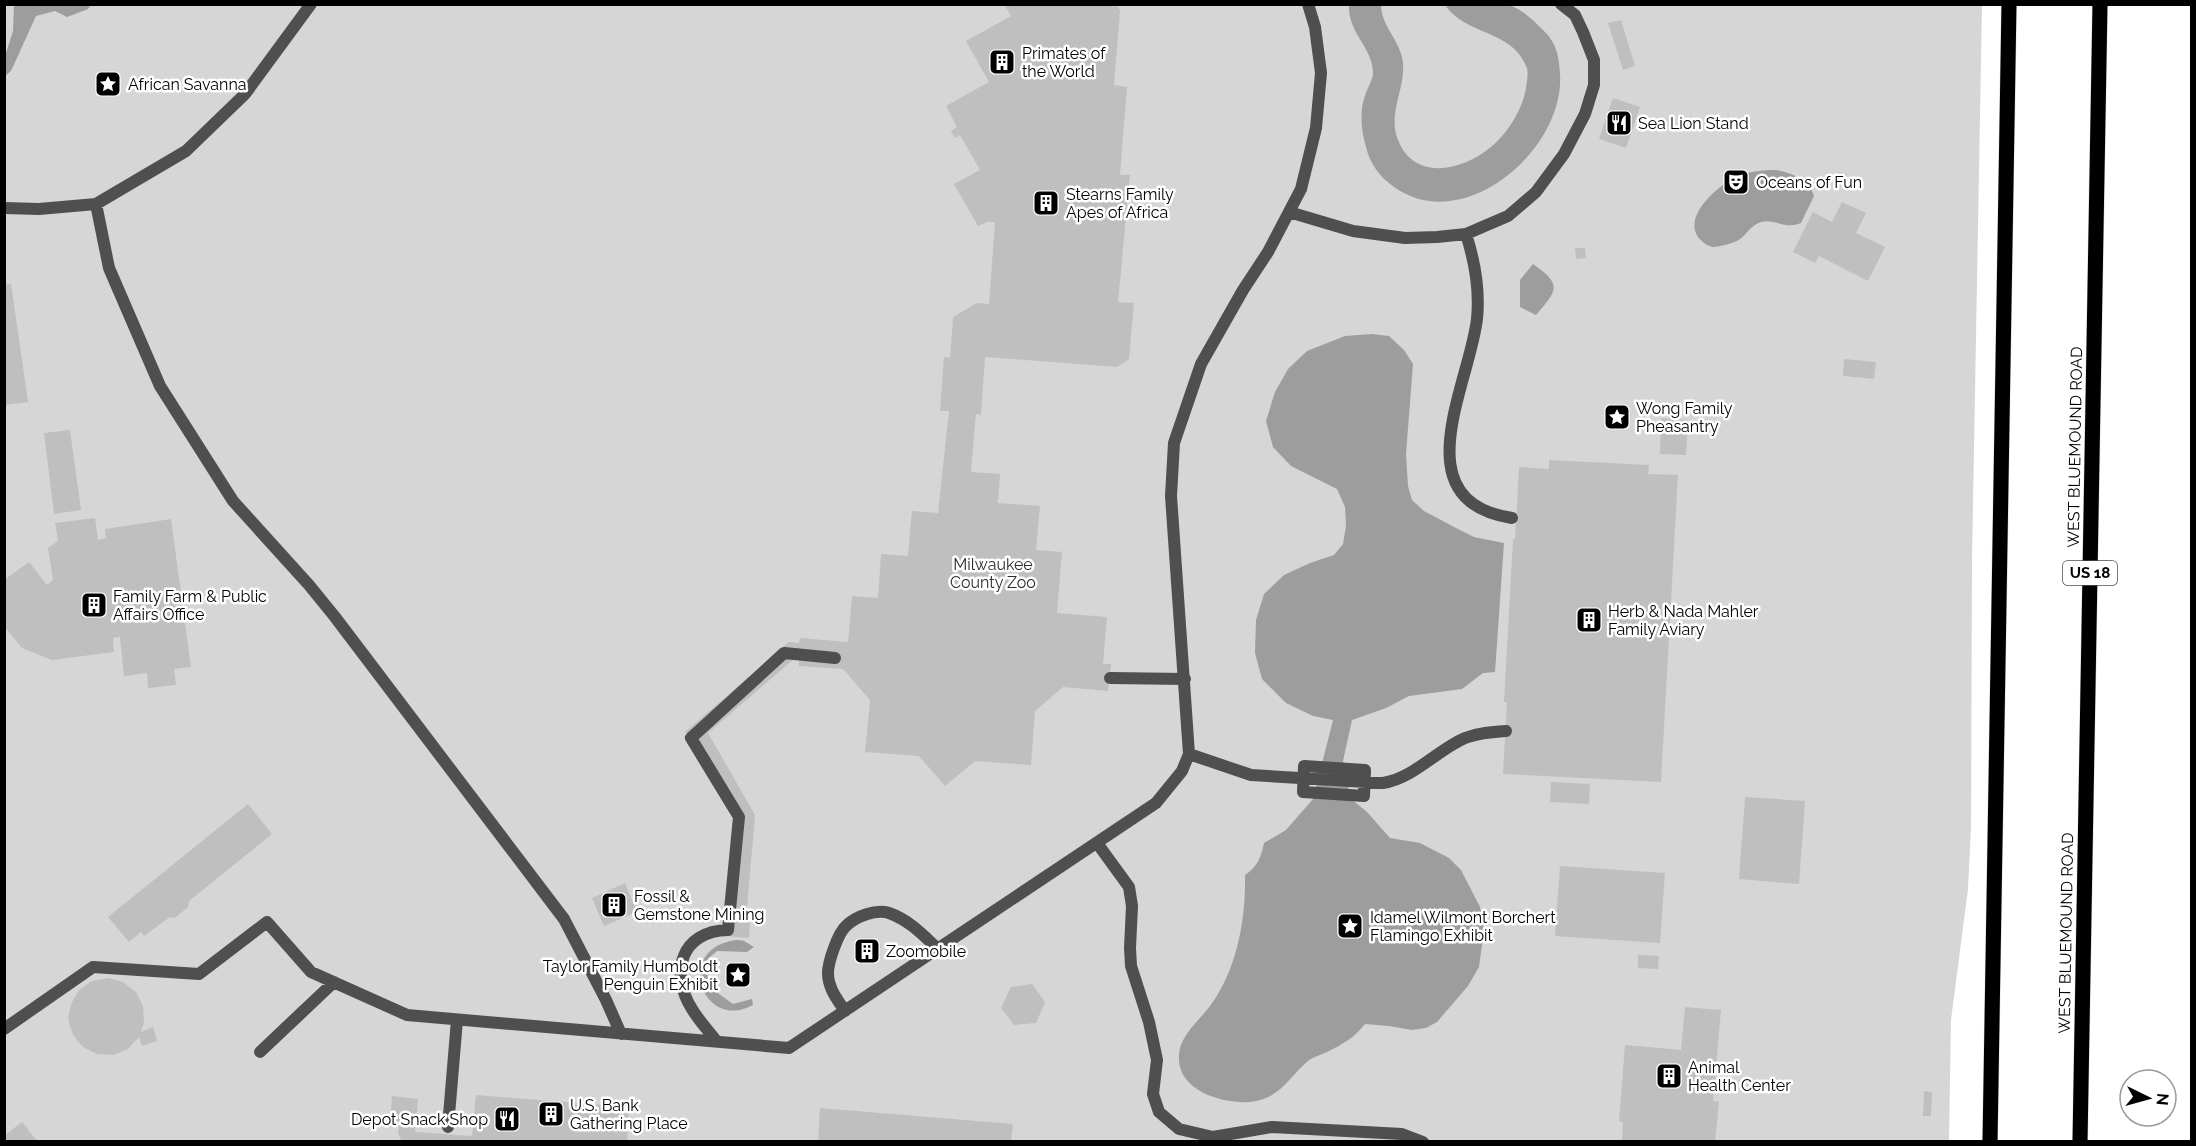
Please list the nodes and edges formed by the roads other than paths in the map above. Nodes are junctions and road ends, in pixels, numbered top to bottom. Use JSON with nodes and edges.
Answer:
{"nodes":[{"id":1,"x":311,"y":4,"type":"edge"},
{"id":2,"x":1308,"y":4,"type":"edge"},
{"id":3,"x":1561,"y":4,"type":"edge"},
{"id":4,"x":2008,"y":4,"type":"edge"},
{"id":5,"x":2100,"y":4,"type":"edge"},
{"id":6,"x":96,"y":204,"type":"junction"},
{"id":7,"x":4,"y":208,"type":"edge"},
{"id":8,"x":1289,"y":212,"type":"junction"},
{"id":9,"x":1466,"y":234,"type":"junction"},
{"id":10,"x":1512,"y":518,"type":"dead end"},
{"id":11,"x":835,"y":658,"type":"dead end"},
{"id":12,"x":1110,"y":678,"type":"dead end"},
{"id":13,"x":1185,"y":679,"type":"junction"},
{"id":14,"x":1506,"y":731,"type":"dead end"},
{"id":15,"x":1189,"y":754,"type":"junction"},
{"id":16,"x":1097,"y":843,"type":"junction"},
{"id":17,"x":938,"y":949,"type":"junction"},
{"id":18,"x":334,"y":982,"type":"junction"},
{"id":19,"x":845,"y":1011,"type":"junction"},
{"id":20,"x":457,"y":1020,"type":"junction"},
{"id":21,"x":4,"y":1029,"type":"edge"},
{"id":22,"x":621,"y":1034,"type":"junction"},
{"id":23,"x":717,"y":1042,"type":"junction"},
{"id":24,"x":260,"y":1052,"type":"dead end"},
{"id":25,"x":448,"y":1127,"type":"dead end"},
{"id":26,"x":1423,"y":1142,"type":"edge"},
{"id":27,"x":1990,"y":1142,"type":"edge"},
{"id":28,"x":2080,"y":1142,"type":"edge"}],
"edges":[{"from":1,"to":6,"type":"street"},
{"from":2,"to":8,"type":"street"},
{"from":3,"to":9,"type":"street"},
{"from":4,"to":27,"type":"main road"},
{"from":5,"to":28,"type":"main road","name":"WEST BLUEMOUND ROAD","number":"US 18"},
{"from":6,"to":7,"type":"street"},
{"from":6,"to":22,"type":"street"},
{"from":8,"to":9,"type":"street"},
{"from":8,"to":13,"type":"street"},
{"from":9,"to":10,"type":"street"},
{"from":11,"to":23,"type":"street"},
{"from":12,"to":13,"type":"street"},
{"from":13,"to":15,"type":"street"},
{"from":14,"to":15,"type":"street"},
{"from":15,"to":16,"type":"street"},
{"from":16,"to":17,"type":"street"},
{"from":16,"to":26,"type":"street"},
{"from":17,"to":19,"type":"street"},
{"from":17,"to":19,"type":"street"},
{"from":18,"to":20,"type":"street"},
{"from":18,"to":21,"type":"street"},
{"from":18,"to":24,"type":"street"},
{"from":19,"to":23,"type":"street"},
{"from":20,"to":22,"type":"street"},
{"from":20,"to":25,"type":"street"},
{"from":22,"to":23,"type":"street"}]}
